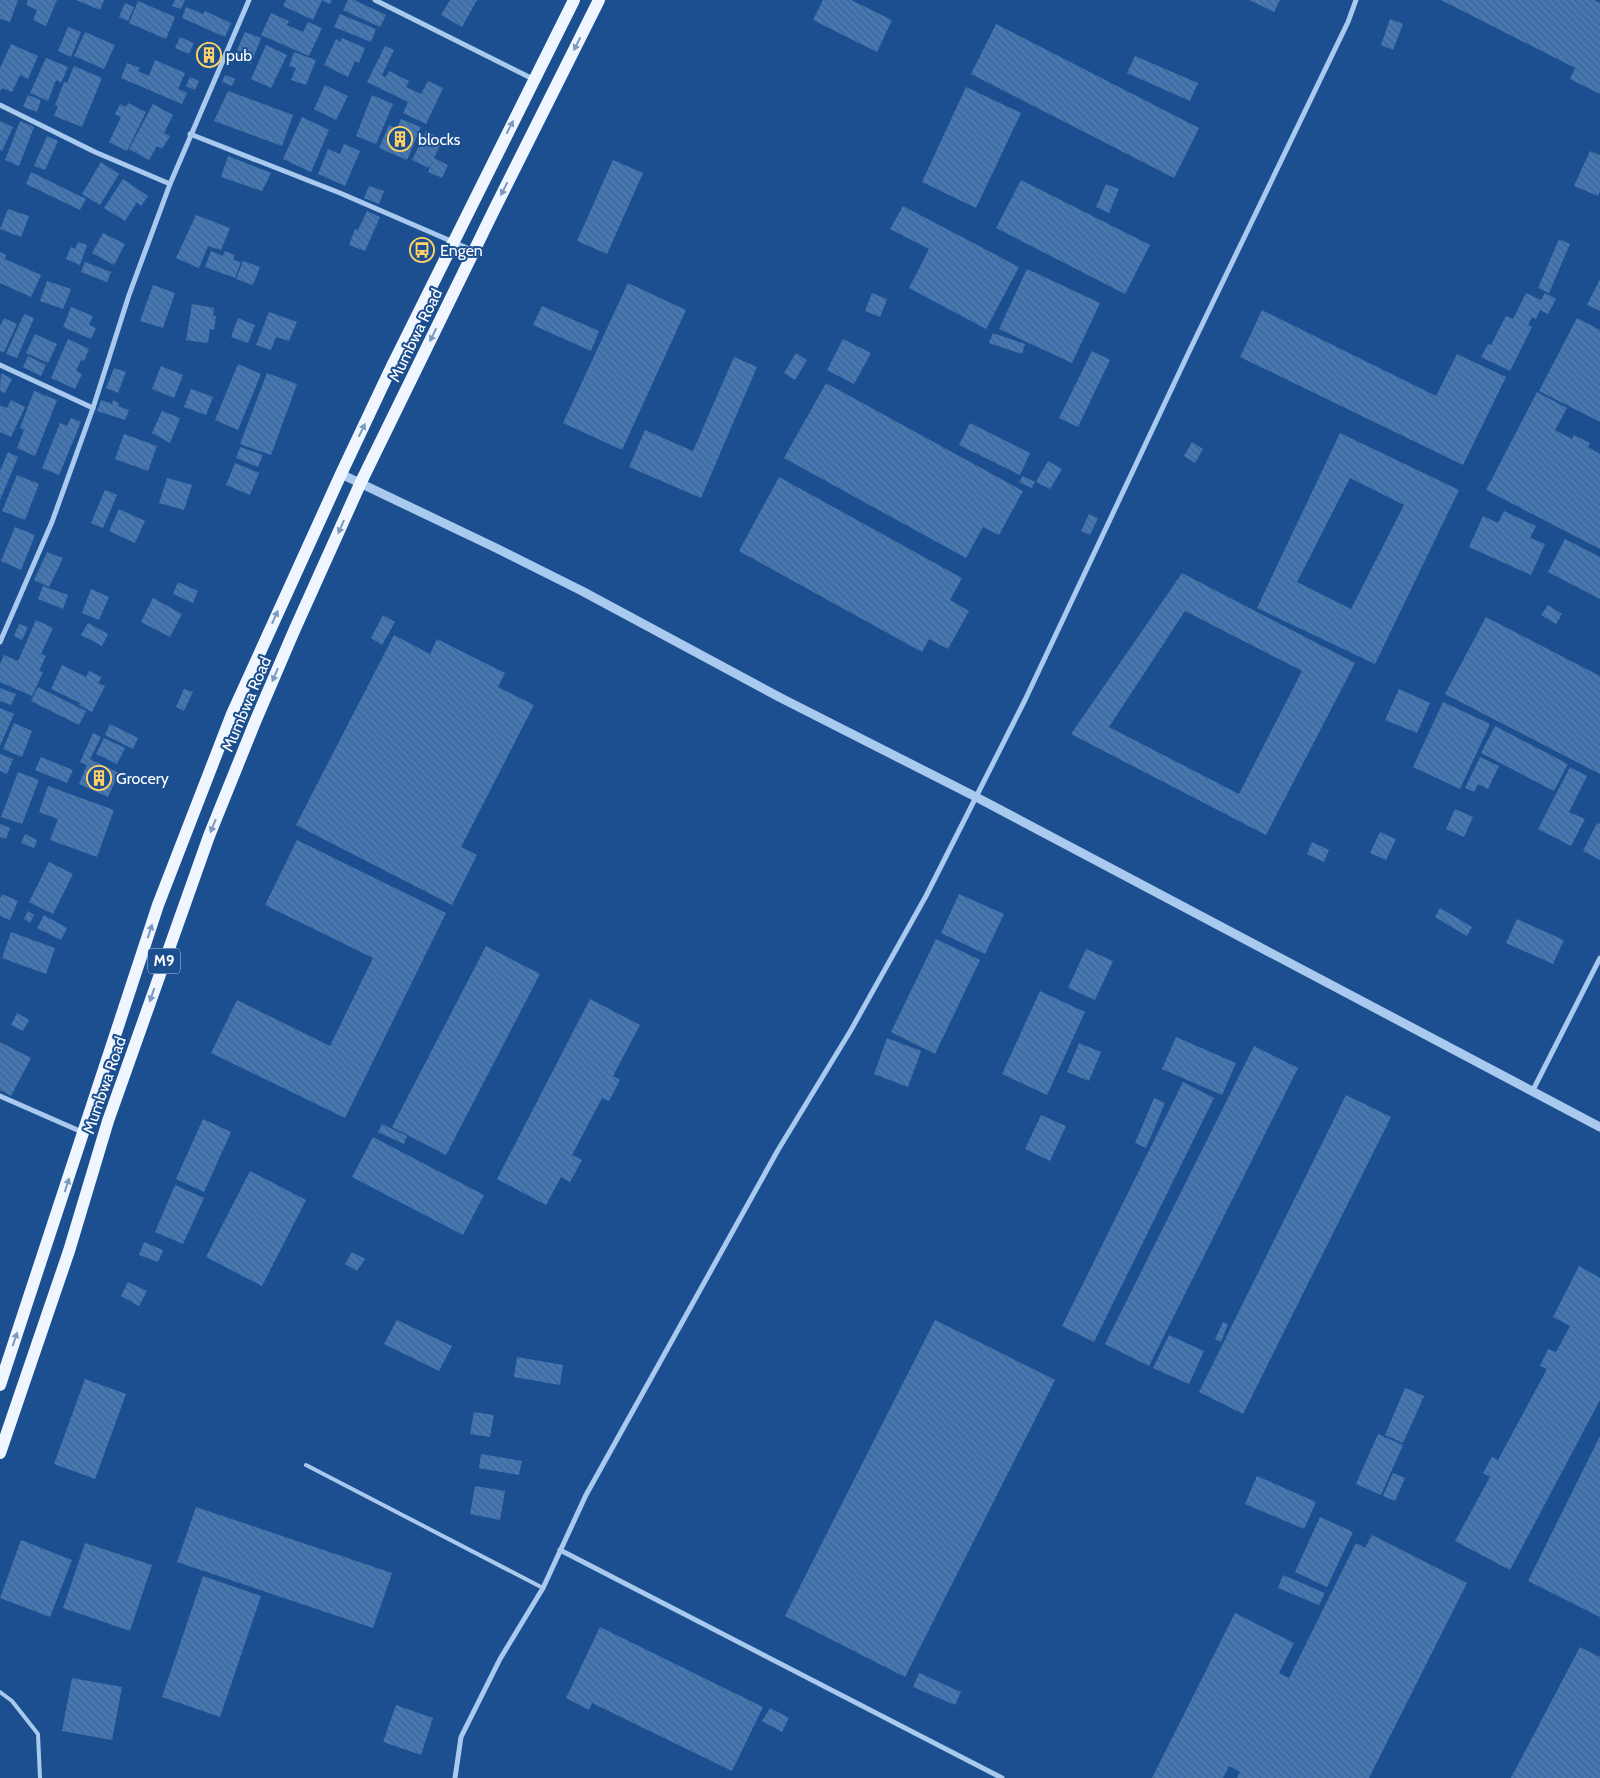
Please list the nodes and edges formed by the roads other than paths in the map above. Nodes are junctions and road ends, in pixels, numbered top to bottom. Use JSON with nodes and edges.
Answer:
{"nodes":[{"id":1,"x":249,"y":0,"type":"edge"},
{"id":2,"x":375,"y":0,"type":"edge"},
{"id":3,"x":574,"y":0,"type":"edge"},
{"id":4,"x":599,"y":0,"type":"edge"},
{"id":5,"x":1356,"y":0,"type":"edge"},
{"id":6,"x":534,"y":80,"type":"junction"},
{"id":7,"x":0,"y":105,"type":"edge"},
{"id":8,"x":190,"y":134,"type":"junction"},
{"id":9,"x":170,"y":184,"type":"junction"},
{"id":10,"x":453,"y":241,"type":"junction"},
{"id":11,"x":474,"y":251,"type":"junction"},
{"id":12,"x":0,"y":365,"type":"edge"},
{"id":13,"x":93,"y":408,"type":"junction"},
{"id":14,"x":341,"y":474,"type":"junction"},
{"id":15,"x":361,"y":482,"type":"junction"},
{"id":16,"x":0,"y":642,"type":"edge"},
{"id":17,"x":976,"y":797,"type":"junction"},
{"id":18,"x":1600,"y":958,"type":"edge"},
{"id":19,"x":1532,"y":1092,"type":"junction"},
{"id":20,"x":0,"y":1096,"type":"edge"},
{"id":21,"x":1600,"y":1127,"type":"edge"},
{"id":22,"x":84,"y":1133,"type":"junction"},
{"id":23,"x":0,"y":1385,"type":"edge"},
{"id":24,"x":0,"y":1453,"type":"edge"},
{"id":25,"x":306,"y":1465,"type":"dead end"},
{"id":26,"x":560,"y":1550,"type":"junction"},
{"id":27,"x":542,"y":1588,"type":"junction"},
{"id":28,"x":0,"y":1692,"type":"edge"},
{"id":29,"x":40,"y":1778,"type":"edge"},
{"id":30,"x":455,"y":1778,"type":"edge"},
{"id":31,"x":1002,"y":1778,"type":"edge"}],
"edges":[{"from":1,"to":8,"type":"street"},
{"from":2,"to":6,"type":"street"},
{"from":3,"to":6,"type":"main road","name":"Mumbwa Road","number":"M9"},
{"from":4,"to":11,"type":"main road","name":"Mumbwa Road","number":"M9","one_way":true},
{"from":5,"to":17,"type":"street"},
{"from":10,"to":6,"type":"main road","name":"Mumbwa Road","number":"M9","one_way":true},
{"from":7,"to":9,"type":"street"},
{"from":8,"to":9,"type":"street"},
{"from":8,"to":10,"type":"street"},
{"from":9,"to":13,"type":"street"},
{"from":10,"to":11,"type":"street"},
{"from":14,"to":10,"type":"main road","name":"Mumbwa Road","number":"M9","one_way":true},
{"from":11,"to":15,"type":"main road","name":"Mumbwa Road","number":"M9","one_way":true},
{"from":12,"to":13,"type":"street"},
{"from":13,"to":16,"type":"street"},
{"from":14,"to":15,"type":"street"},
{"from":22,"to":14,"type":"main road","name":"Mumbwa Road","number":"M9","one_way":true},
{"from":15,"to":17,"type":"street"},
{"from":15,"to":24,"type":"main road","name":"Mumbwa Road","number":"M9","one_way":true},
{"from":17,"to":19,"type":"street"},
{"from":17,"to":26,"type":"street"},
{"from":18,"to":19,"type":"street"},
{"from":19,"to":21,"type":"street"},
{"from":20,"to":22,"type":"street"},
{"from":23,"to":22,"type":"main road","name":"Mumbwa Road","number":"M9","one_way":true},
{"from":25,"to":27,"type":"lane"},
{"from":26,"to":27,"type":"street"},
{"from":26,"to":31,"type":"street"},
{"from":27,"to":30,"type":"street"},
{"from":28,"to":29,"type":"lane"}]}
